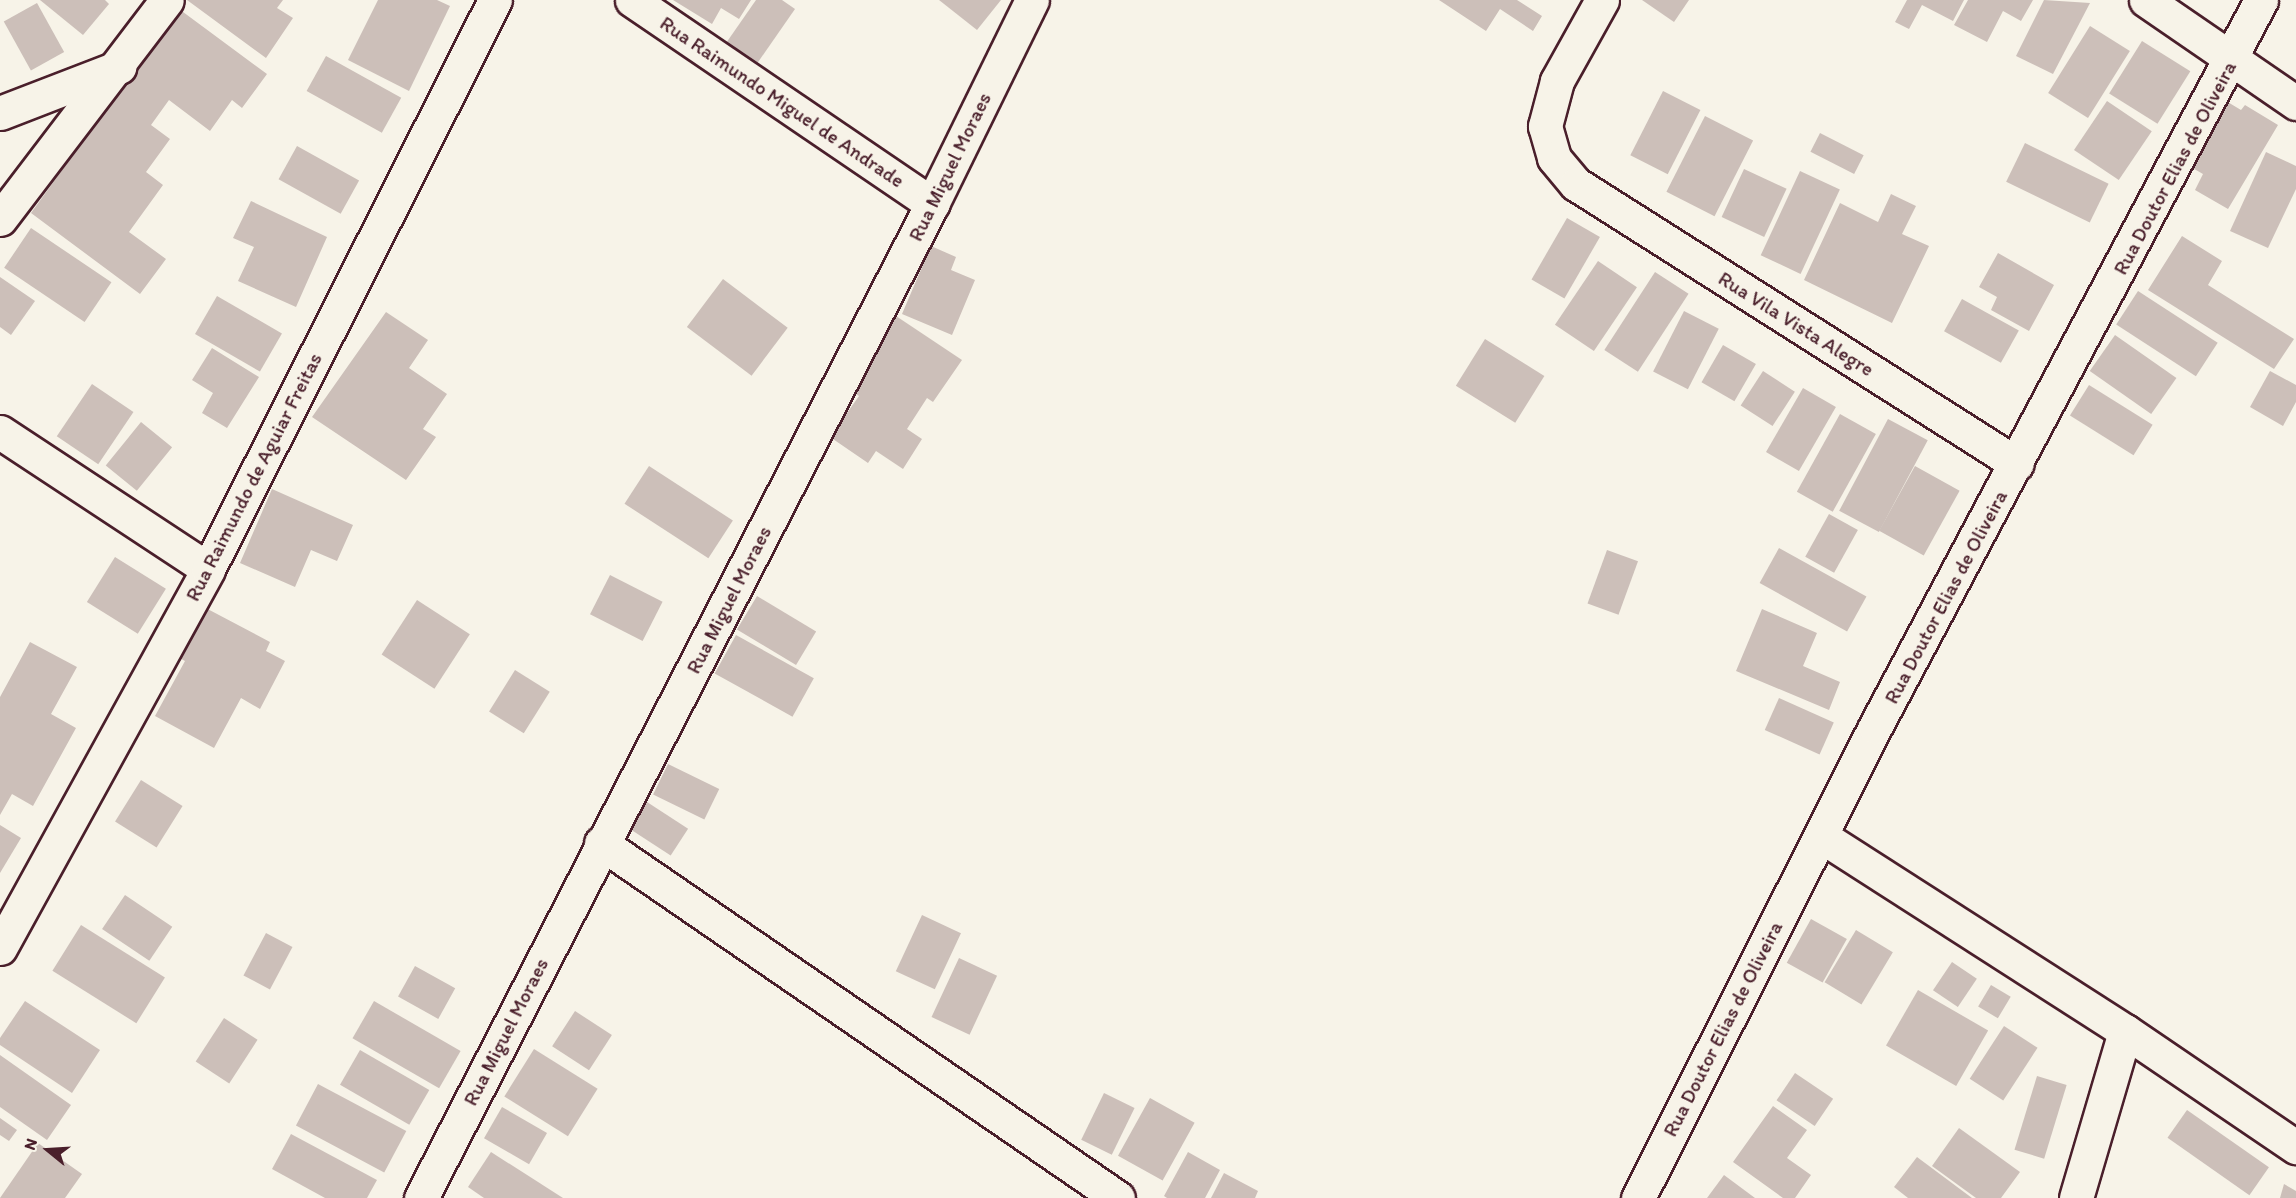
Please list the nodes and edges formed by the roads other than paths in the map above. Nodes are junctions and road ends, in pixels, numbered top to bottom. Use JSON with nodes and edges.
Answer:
{"nodes":[{"id":1,"x":166,"y":0,"type":"edge"},
{"id":2,"x":495,"y":0,"type":"edge"},
{"id":3,"x":632,"y":0,"type":"edge"},
{"id":4,"x":1032,"y":0,"type":"edge"},
{"id":5,"x":1602,"y":0,"type":"edge"},
{"id":6,"x":2146,"y":0,"type":"edge"},
{"id":7,"x":2261,"y":0,"type":"edge"},
{"id":8,"x":2232,"y":60,"type":"junction"},
{"id":9,"x":118,"y":67,"type":"junction"},
{"id":10,"x":2296,"y":103,"type":"edge"},
{"id":11,"x":0,"y":113,"type":"edge"},
{"id":12,"x":932,"y":204,"type":"junction"},
{"id":13,"x":0,"y":219,"type":"edge"},
{"id":14,"x":0,"y":432,"type":"edge"},
{"id":15,"x":2017,"y":464,"type":"junction"},
{"id":16,"x":208,"y":569,"type":"junction"},
{"id":17,"x":1821,"y":836,"type":"junction"},
{"id":18,"x":602,"y":843,"type":"junction"},
{"id":19,"x":0,"y":948,"type":"edge"},
{"id":20,"x":2125,"y":1030,"type":"junction"},
{"id":21,"x":2296,"y":1147,"type":"edge"},
{"id":22,"x":1106,"y":1190,"type":"edge"},
{"id":23,"x":421,"y":1198,"type":"edge"},
{"id":24,"x":1638,"y":1198,"type":"edge"},
{"id":25,"x":2076,"y":1198,"type":"edge"}],
"edges":[{"from":1,"to":9,"type":"street"},
{"from":2,"to":16,"type":"street","name":"Rua Raimundo de Aguiar Freitas"},
{"from":3,"to":12,"type":"street","name":"Rua Raimundo Miguel de Andrade"},
{"from":4,"to":12,"type":"street","name":"Rua Miguel Moraes"},
{"from":5,"to":15,"type":"street","name":"Rua Vila Vista Alegre"},
{"from":6,"to":8,"type":"street"},
{"from":7,"to":8,"type":"street","name":"Rua Doutor Elias de Oliveira"},
{"from":8,"to":10,"type":"street"},
{"from":8,"to":15,"type":"street","name":"Rua Doutor Elias de Oliveira"},
{"from":9,"to":11,"type":"street"},
{"from":9,"to":13,"type":"street"},
{"from":12,"to":18,"type":"street","name":"Rua Miguel Moraes"},
{"from":14,"to":16,"type":"street"},
{"from":15,"to":17,"type":"street","name":"Rua Doutor Elias de Oliveira"},
{"from":16,"to":19,"type":"street","name":"Rua Raimundo de Aguiar Freitas"},
{"from":17,"to":20,"type":"street"},
{"from":17,"to":24,"type":"street","name":"Rua Doutor Elias de Oliveira"},
{"from":18,"to":22,"type":"street"},
{"from":18,"to":23,"type":"street","name":"Rua Miguel Moraes"},
{"from":20,"to":21,"type":"street"},
{"from":20,"to":25,"type":"street"}]}
